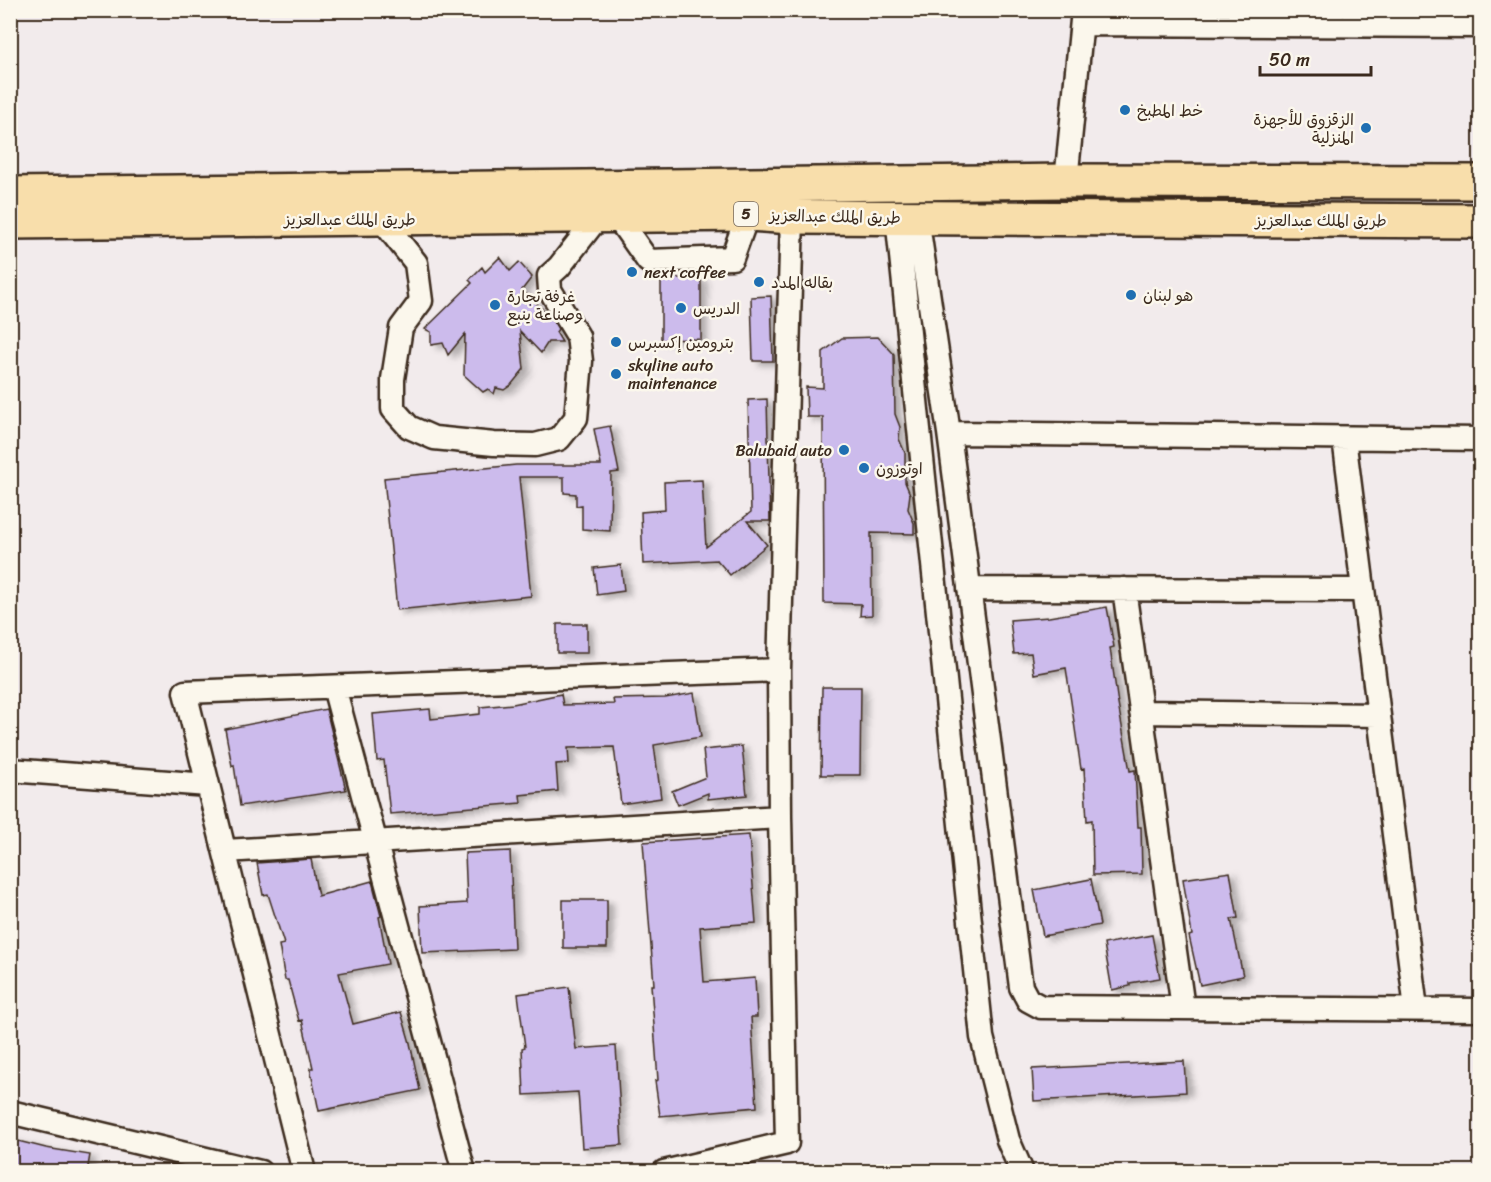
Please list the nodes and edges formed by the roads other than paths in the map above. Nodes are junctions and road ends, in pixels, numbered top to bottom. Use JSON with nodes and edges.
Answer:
{"nodes":[{"id":1,"x":1083,"y":17,"type":"edge"},
{"id":2,"x":1221,"y":17,"type":"edge"},
{"id":3,"x":1353,"y":18,"type":"edge"},
{"id":4,"x":1480,"y":26,"type":"edge"},
{"id":5,"x":1066,"y":181,"type":"junction"},
{"id":6,"x":1480,"y":182,"type":"edge"},
{"id":7,"x":10,"y":194,"type":"edge"},
{"id":8,"x":748,"y":214,"type":"junction"},
{"id":9,"x":607,"y":217,"type":"junction"},
{"id":10,"x":792,"y":217,"type":"junction"},
{"id":11,"x":907,"y":217,"type":"junction"},
{"id":12,"x":381,"y":219,"type":"junction"},
{"id":13,"x":1480,"y":221,"type":"edge"},
{"id":14,"x":10,"y":222,"type":"edge"},
{"id":15,"x":949,"y":433,"type":"junction"},
{"id":16,"x":1344,"y":438,"type":"junction"},
{"id":17,"x":1480,"y":439,"type":"edge"},
{"id":18,"x":969,"y":588,"type":"junction"},
{"id":19,"x":1124,"y":589,"type":"junction"},
{"id":20,"x":1363,"y":590,"type":"junction"},
{"id":21,"x":779,"y":670,"type":"junction"},
{"id":22,"x":334,"y":687,"type":"junction"},
{"id":23,"x":1141,"y":712,"type":"junction"},
{"id":24,"x":1378,"y":715,"type":"junction"},
{"id":25,"x":10,"y":770,"type":"edge"},
{"id":26,"x":208,"y":785,"type":"junction"},
{"id":27,"x":780,"y":817,"type":"junction"},
{"id":28,"x":376,"y":842,"type":"junction"},
{"id":29,"x":225,"y":851,"type":"junction"},
{"id":30,"x":1183,"y":1008,"type":"junction"},
{"id":31,"x":1416,"y":1009,"type":"junction"},
{"id":32,"x":1480,"y":1010,"type":"edge"},
{"id":33,"x":10,"y":1113,"type":"edge"},
{"id":34,"x":191,"y":1164,"type":"edge"},
{"id":35,"x":679,"y":1170,"type":"edge"},
{"id":36,"x":260,"y":1172,"type":"edge"},
{"id":37,"x":304,"y":1172,"type":"edge"},
{"id":38,"x":464,"y":1172,"type":"edge"},
{"id":39,"x":1022,"y":1172,"type":"edge"}],
"edges":[{"from":1,"to":2,"type":"street"},
{"from":1,"to":5,"type":"street"},
{"from":2,"to":3,"type":"street"},
{"from":3,"to":4,"type":"street"},
{"from":5,"to":6,"type":"highway","name":"طريق الملك عبدالعزيز","number":"5"},
{"from":5,"to":7,"type":"highway","name":"طريق الملك عبدالعزيز","number":"5"},
{"from":8,"to":9,"type":"highway","name":"طريق الملك عبدالعزيز","number":"5"},
{"from":8,"to":9,"type":"street"},
{"from":8,"to":10,"type":"highway","name":"طريق الملك عبدالعزيز","number":"5"},
{"from":9,"to":12,"type":"highway","name":"طريق الملك عبدالعزيز","number":"5"},
{"from":9,"to":12,"type":"street"},
{"from":10,"to":11,"type":"highway","name":"طريق الملك عبدالعزيز","number":"5"},
{"from":10,"to":21,"type":"street"},
{"from":11,"to":13,"type":"highway","name":"طريق الملك عبدالعزيز","number":"5"},
{"from":11,"to":15,"type":"street"},
{"from":11,"to":39,"type":"street"},
{"from":12,"to":14,"type":"highway","name":"طريق الملك عبدالعزيز","number":"5"},
{"from":15,"to":16,"type":"street"},
{"from":15,"to":18,"type":"street"},
{"from":16,"to":17,"type":"street"},
{"from":16,"to":20,"type":"street"},
{"from":18,"to":19,"type":"street"},
{"from":18,"to":30,"type":"street"},
{"from":19,"to":20,"type":"street"},
{"from":19,"to":23,"type":"street"},
{"from":20,"to":24,"type":"street"},
{"from":21,"to":22,"type":"street"},
{"from":21,"to":27,"type":"street"},
{"from":22,"to":26,"type":"street"},
{"from":22,"to":28,"type":"street"},
{"from":23,"to":24,"type":"street"},
{"from":23,"to":30,"type":"street"},
{"from":24,"to":31,"type":"street"},
{"from":25,"to":26,"type":"street"},
{"from":26,"to":29,"type":"street"},
{"from":27,"to":28,"type":"street"},
{"from":27,"to":35,"type":"street"},
{"from":28,"to":29,"type":"street"},
{"from":28,"to":38,"type":"street"},
{"from":29,"to":37,"type":"street"},
{"from":30,"to":31,"type":"street"},
{"from":31,"to":32,"type":"street"},
{"from":33,"to":34,"type":"street"},
{"from":34,"to":36,"type":"street"}]}
